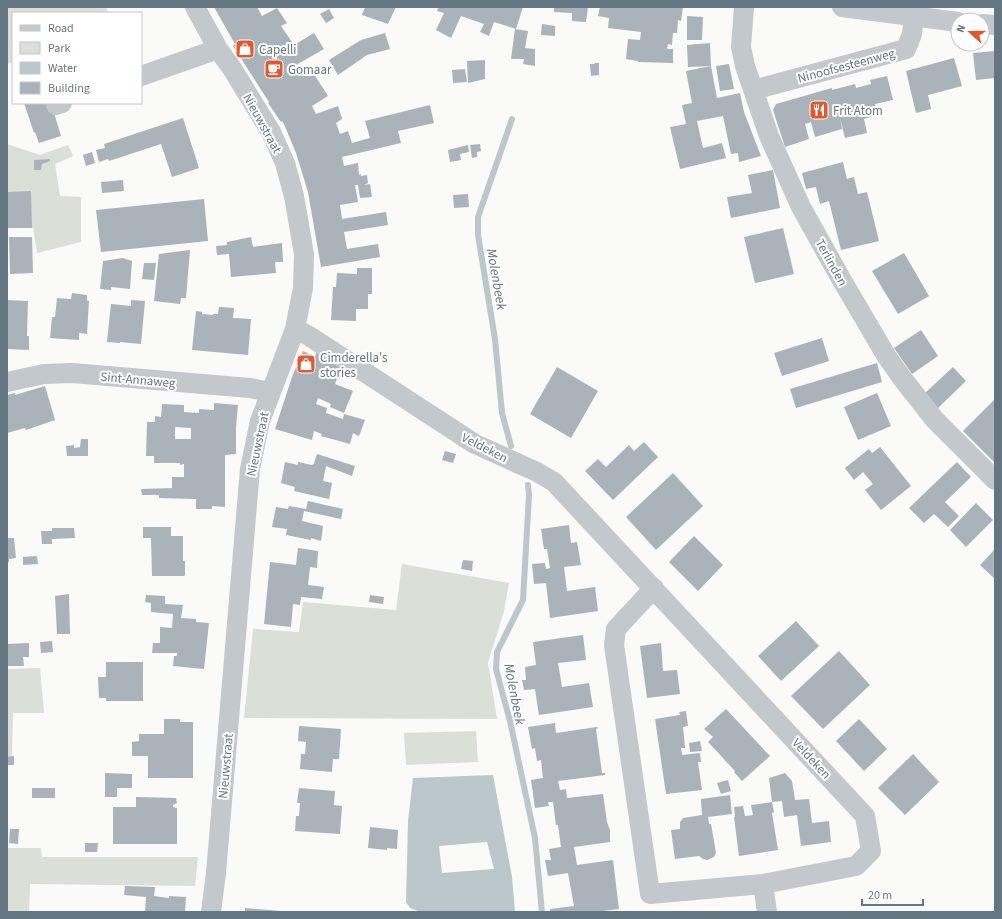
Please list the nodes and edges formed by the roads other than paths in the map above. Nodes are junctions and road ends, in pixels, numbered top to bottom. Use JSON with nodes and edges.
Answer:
{"nodes":[{"id":1,"x":195,"y":7,"type":"edge"},
{"id":2,"x":744,"y":7,"type":"edge"},
{"id":3,"x":842,"y":7,"type":"edge"},
{"id":4,"x":914,"y":16,"type":"junction"},
{"id":5,"x":950,"y":21,"type":"edge"},
{"id":6,"x":218,"y":49,"type":"junction"},
{"id":7,"x":142,"y":76,"type":"edge"},
{"id":8,"x":753,"y":90,"type":"junction"},
{"id":9,"x":294,"y":329,"type":"junction"},
{"id":10,"x":7,"y":382,"type":"edge"},
{"id":11,"x":270,"y":392,"type":"junction"},
{"id":12,"x":995,"y":480,"type":"edge"},
{"id":13,"x":654,"y":588,"type":"junction"},
{"id":14,"x":763,"y":884,"type":"junction"},
{"id":15,"x":211,"y":912,"type":"edge"},
{"id":16,"x":767,"y":912,"type":"edge"}],
"edges":[{"from":1,"to":6,"type":"street","name":"Nieuwstraat"},
{"from":2,"to":8,"type":"street","name":"Terlinden"},
{"from":3,"to":4,"type":"street"},
{"from":4,"to":5,"type":"street"},
{"from":4,"to":8,"type":"street","name":"Ninoofsesteenweg"},
{"from":6,"to":7,"type":"street"},
{"from":6,"to":9,"type":"street","name":"Nieuwstraat"},
{"from":8,"to":12,"type":"street","name":"Terlinden"},
{"from":9,"to":11,"type":"street","name":"Nieuwstraat"},
{"from":9,"to":13,"type":"street","name":"Veldeken"},
{"from":10,"to":11,"type":"street","name":"Sint-Annaweg"},
{"from":11,"to":15,"type":"street","name":"Nieuwstraat"},
{"from":13,"to":14,"type":"street","name":"Veldeken"},
{"from":13,"to":14,"type":"street","name":"Veldeken"},
{"from":14,"to":16,"type":"street"}]}
